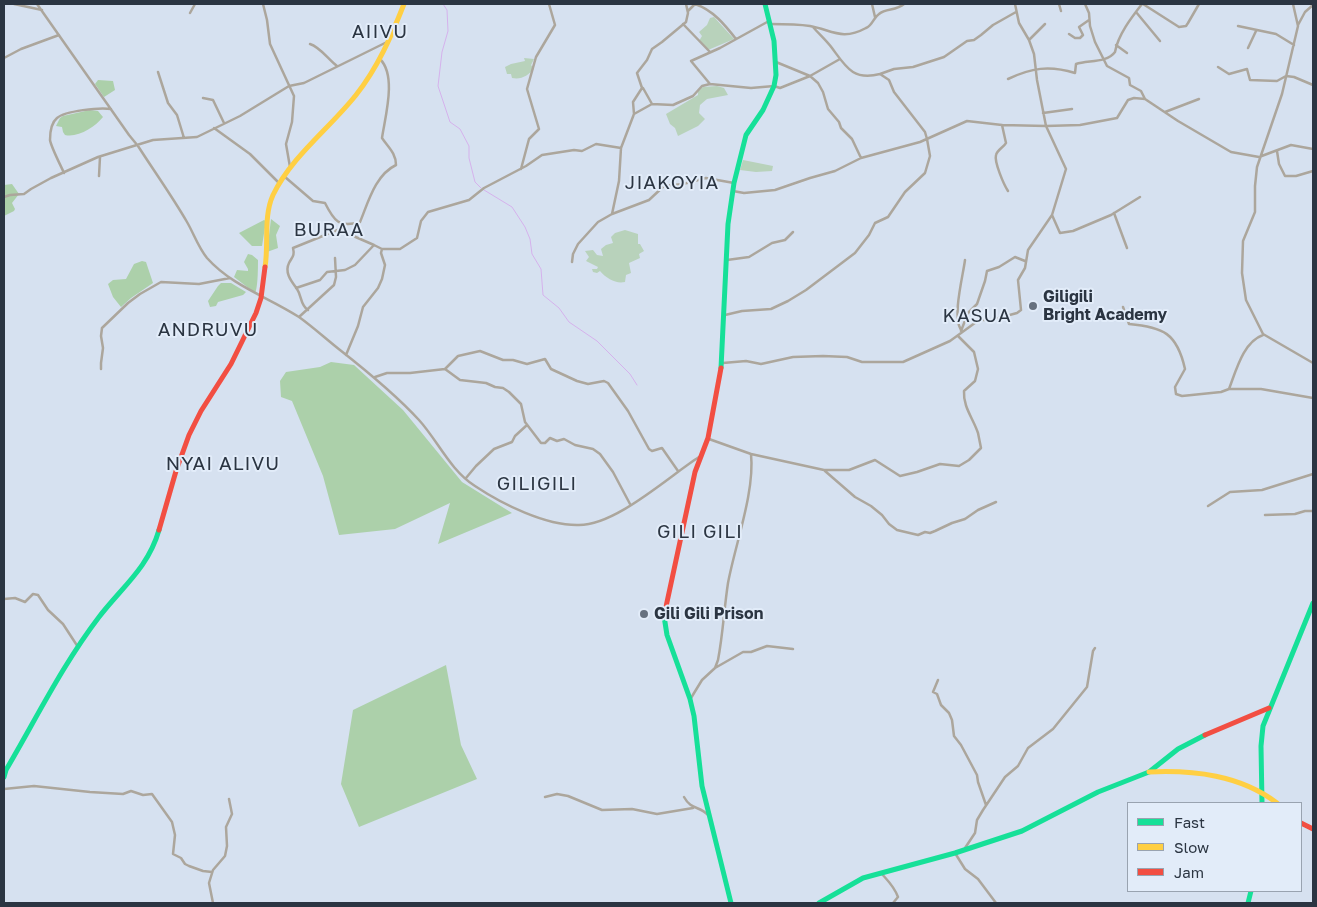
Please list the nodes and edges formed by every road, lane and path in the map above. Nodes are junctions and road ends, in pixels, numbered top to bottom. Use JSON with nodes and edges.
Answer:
{"nodes":[{"id":1,"x":14,"y":4,"type":"edge"},
{"id":2,"x":37,"y":4,"type":"edge"},
{"id":3,"x":195,"y":4,"type":"edge"},
{"id":4,"x":263,"y":4,"type":"edge"},
{"id":5,"x":404,"y":4,"type":"edge"},
{"id":6,"x":548,"y":4,"type":"edge"},
{"id":7,"x":686,"y":4,"type":"edge"},
{"id":8,"x":765,"y":4,"type":"edge"},
{"id":9,"x":872,"y":4,"type":"edge"},
{"id":10,"x":904,"y":4,"type":"edge"},
{"id":11,"x":1015,"y":4,"type":"edge"},
{"id":12,"x":1059,"y":4,"type":"edge"},
{"id":13,"x":1085,"y":4,"type":"edge"},
{"id":14,"x":1143,"y":4,"type":"edge"},
{"id":15,"x":1199,"y":4,"type":"edge"},
{"id":16,"x":1293,"y":4,"type":"edge"},
{"id":17,"x":1313,"y":5,"type":"edge"},
{"id":18,"x":42,"y":10,"type":"junction"},
{"id":19,"x":688,"y":11,"type":"junction"},
{"id":20,"x":1061,"y":11,"type":"dead end"},
{"id":21,"x":1016,"y":12,"type":"junction"},
{"id":22,"x":1136,"y":12,"type":"junction"},
{"id":23,"x":190,"y":14,"type":"dead end"},
{"id":24,"x":875,"y":18,"type":"junction"},
{"id":25,"x":1089,"y":20,"type":"junction"},
{"id":26,"x":770,"y":22,"type":"junction"},
{"id":27,"x":683,"y":24,"type":"junction"},
{"id":28,"x":1045,"y":24,"type":"dead end"},
{"id":29,"x":1238,"y":26,"type":"dead end"},
{"id":30,"x":1298,"y":26,"type":"junction"},
{"id":31,"x":813,"y":27,"type":"junction"},
{"id":32,"x":1256,"y":31,"type":"junction"},
{"id":33,"x":1069,"y":34,"type":"dead end"},
{"id":34,"x":59,"y":35,"type":"junction"},
{"id":35,"x":736,"y":39,"type":"junction"},
{"id":36,"x":1029,"y":40,"type":"junction"},
{"id":37,"x":389,"y":41,"type":"junction"},
{"id":38,"x":1160,"y":41,"type":"dead end"},
{"id":39,"x":310,"y":44,"type":"dead end"},
{"id":40,"x":1116,"y":45,"type":"junction"},
{"id":41,"x":1294,"y":45,"type":"junction"},
{"id":42,"x":1248,"y":48,"type":"dead end"},
{"id":43,"x":710,"y":52,"type":"junction"},
{"id":44,"x":1127,"y":53,"type":"dead end"},
{"id":45,"x":4,"y":58,"type":"edge"},
{"id":46,"x":380,"y":59,"type":"junction"},
{"id":47,"x":840,"y":59,"type":"junction"},
{"id":48,"x":1105,"y":60,"type":"junction"},
{"id":49,"x":776,"y":62,"type":"junction"},
{"id":50,"x":337,"y":66,"type":"junction"},
{"id":51,"x":1218,"y":66,"type":"dead end"},
{"id":52,"x":1036,"y":69,"type":"junction"},
{"id":53,"x":158,"y":72,"type":"dead end"},
{"id":54,"x":880,"y":74,"type":"junction"},
{"id":55,"x":810,"y":76,"type":"junction"},
{"id":56,"x":1286,"y":76,"type":"junction"},
{"id":57,"x":1008,"y":79,"type":"dead end"},
{"id":58,"x":710,"y":84,"type":"junction"},
{"id":59,"x":1313,"y":84,"type":"edge"},
{"id":60,"x":289,"y":86,"type":"junction"},
{"id":61,"x":774,"y":86,"type":"junction"},
{"id":62,"x":642,"y":88,"type":"junction"},
{"id":63,"x":203,"y":98,"type":"dead end"},
{"id":64,"x":1145,"y":99,"type":"junction"},
{"id":65,"x":1200,"y":99,"type":"dead end"},
{"id":66,"x":652,"y":104,"type":"junction"},
{"id":67,"x":111,"y":109,"type":"junction"},
{"id":68,"x":1072,"y":110,"type":"dead end"},
{"id":69,"x":1165,"y":112,"type":"junction"},
{"id":70,"x":1043,"y":113,"type":"junction"},
{"id":71,"x":634,"y":114,"type":"junction"},
{"id":72,"x":224,"y":123,"type":"junction"},
{"id":73,"x":1002,"y":125,"type":"junction"},
{"id":74,"x":1046,"y":126,"type":"junction"},
{"id":75,"x":214,"y":128,"type":"junction"},
{"id":76,"x":184,"y":138,"type":"junction"},
{"id":77,"x":927,"y":138,"type":"junction"},
{"id":78,"x":138,"y":146,"type":"junction"},
{"id":79,"x":621,"y":148,"type":"junction"},
{"id":80,"x":1313,"y":150,"type":"edge"},
{"id":81,"x":1277,"y":151,"type":"junction"},
{"id":82,"x":100,"y":157,"type":"junction"},
{"id":83,"x":1259,"y":157,"type":"junction"},
{"id":84,"x":861,"y":158,"type":"junction"},
{"id":85,"x":290,"y":167,"type":"junction"},
{"id":86,"x":521,"y":169,"type":"junction"},
{"id":87,"x":1313,"y":171,"type":"edge"},
{"id":88,"x":64,"y":173,"type":"junction"},
{"id":89,"x":99,"y":176,"type":"dead end"},
{"id":90,"x":284,"y":176,"type":"junction"},
{"id":91,"x":279,"y":183,"type":"junction"},
{"id":92,"x":734,"y":183,"type":"junction"},
{"id":93,"x":733,"y":191,"type":"junction"},
{"id":94,"x":1008,"y":191,"type":"dead end"},
{"id":95,"x":4,"y":197,"type":"edge"},
{"id":96,"x":1140,"y":197,"type":"dead end"},
{"id":97,"x":1114,"y":213,"type":"junction"},
{"id":98,"x":612,"y":214,"type":"junction"},
{"id":99,"x":1052,"y":215,"type":"junction"},
{"id":100,"x":360,"y":222,"type":"junction"},
{"id":101,"x":342,"y":224,"type":"junction"},
{"id":102,"x":793,"y":232,"type":"dead end"},
{"id":103,"x":374,"y":245,"type":"junction"},
{"id":104,"x":1127,"y":248,"type":"dead end"},
{"id":105,"x":382,"y":249,"type":"junction"},
{"id":106,"x":335,"y":258,"type":"dead end"},
{"id":107,"x":727,"y":260,"type":"junction"},
{"id":108,"x":965,"y":260,"type":"dead end"},
{"id":109,"x":1025,"y":261,"type":"junction"},
{"id":110,"x":572,"y":262,"type":"dead end"},
{"id":111,"x":335,"y":272,"type":"junction"},
{"id":112,"x":230,"y":278,"type":"junction"},
{"id":113,"x":296,"y":288,"type":"junction"},
{"id":114,"x":261,"y":298,"type":"junction"},
{"id":115,"x":1123,"y":307,"type":"dead end"},
{"id":116,"x":308,"y":310,"type":"junction"},
{"id":117,"x":725,"y":315,"type":"junction"},
{"id":118,"x":299,"y":317,"type":"junction"},
{"id":119,"x":960,"y":333,"type":"junction"},
{"id":120,"x":1263,"y":335,"type":"junction"},
{"id":121,"x":346,"y":355,"type":"junction"},
{"id":122,"x":722,"y":363,"type":"junction"},
{"id":123,"x":1313,"y":363,"type":"edge"},
{"id":124,"x":102,"y":369,"type":"dead end"},
{"id":125,"x":444,"y":369,"type":"junction"},
{"id":126,"x":375,"y":377,"type":"junction"},
{"id":127,"x":1229,"y":389,"type":"junction"},
{"id":128,"x":1313,"y":398,"type":"edge"},
{"id":129,"x":527,"y":425,"type":"junction"},
{"id":130,"x":708,"y":438,"type":"junction"},
{"id":131,"x":751,"y":454,"type":"junction"},
{"id":132,"x":699,"y":457,"type":"junction"},
{"id":133,"x":824,"y":470,"type":"junction"},
{"id":134,"x":678,"y":471,"type":"junction"},
{"id":135,"x":1313,"y":474,"type":"edge"},
{"id":136,"x":466,"y":478,"type":"junction"},
{"id":137,"x":996,"y":502,"type":"dead end"},
{"id":138,"x":630,"y":504,"type":"junction"},
{"id":139,"x":1208,"y":506,"type":"dead end"},
{"id":140,"x":1313,"y":511,"type":"edge"},
{"id":141,"x":1265,"y":515,"type":"dead end"},
{"id":142,"x":4,"y":599,"type":"edge"},
{"id":143,"x":1313,"y":604,"type":"edge"},
{"id":144,"x":1095,"y":648,"type":"dead end"},
{"id":145,"x":78,"y":649,"type":"junction"},
{"id":146,"x":793,"y":649,"type":"dead end"},
{"id":147,"x":715,"y":668,"type":"junction"},
{"id":148,"x":938,"y":680,"type":"dead end"},
{"id":149,"x":690,"y":699,"type":"junction"},
{"id":150,"x":1269,"y":708,"type":"junction"},
{"id":151,"x":1149,"y":772,"type":"junction"},
{"id":152,"x":4,"y":777,"type":"edge"},
{"id":153,"x":4,"y":789,"type":"edge"},
{"id":154,"x":1262,"y":792,"type":"junction"},
{"id":155,"x":545,"y":797,"type":"dead end"},
{"id":156,"x":684,"y":797,"type":"dead end"},
{"id":157,"x":230,"y":799,"type":"dead end"},
{"id":158,"x":1262,"y":802,"type":"edge"},
{"id":159,"x":1276,"y":802,"type":"edge"},
{"id":160,"x":986,"y":805,"type":"junction"},
{"id":161,"x":693,"y":808,"type":"junction"},
{"id":162,"x":709,"y":817,"type":"junction"},
{"id":163,"x":965,"y":849,"type":"junction"},
{"id":164,"x":955,"y":853,"type":"junction"},
{"id":165,"x":212,"y":872,"type":"junction"},
{"id":166,"x":881,"y":873,"type":"junction"},
{"id":167,"x":213,"y":903,"type":"edge"},
{"id":168,"x":731,"y":903,"type":"edge"},
{"id":169,"x":819,"y":903,"type":"edge"},
{"id":170,"x":893,"y":903,"type":"edge"},
{"id":171,"x":996,"y":903,"type":"edge"}],
"edges":[{"from":1,"to":18,"type":"street"},
{"from":2,"to":18,"type":"street"},
{"from":3,"to":23,"type":"street"},
{"from":4,"to":60,"type":"street"},
{"from":5,"to":37,"type":"street"},
{"from":6,"to":86,"type":"street"},
{"from":7,"to":19,"type":"street"},
{"from":8,"to":26,"type":"street"},
{"from":9,"to":24,"type":"street"},
{"from":10,"to":24,"type":"street"},
{"from":11,"to":21,"type":"street"},
{"from":12,"to":20,"type":"street"},
{"from":13,"to":25,"type":"street"},
{"from":14,"to":15,"type":"street"},
{"from":14,"to":22,"type":"street"},
{"from":16,"to":30,"type":"street"},
{"from":17,"to":30,"type":"street"},
{"from":18,"to":34,"type":"street"},
{"from":19,"to":27,"type":"street"},
{"from":19,"to":35,"type":"street"},
{"from":21,"to":36,"type":"street"},
{"from":21,"to":54,"type":"street"},
{"from":22,"to":38,"type":"street"},
{"from":22,"to":40,"type":"street"},
{"from":24,"to":31,"type":"street"},
{"from":25,"to":33,"type":"street"},
{"from":25,"to":48,"type":"street"},
{"from":26,"to":31,"type":"street"},
{"from":26,"to":35,"type":"street"},
{"from":26,"to":49,"type":"street"},
{"from":27,"to":43,"type":"street"},
{"from":27,"to":62,"type":"street"},
{"from":28,"to":36,"type":"street"},
{"from":29,"to":32,"type":"street"},
{"from":30,"to":41,"type":"street"},
{"from":31,"to":47,"type":"street"},
{"from":32,"to":41,"type":"street"},
{"from":32,"to":42,"type":"street"},
{"from":34,"to":45,"type":"street"},
{"from":34,"to":67,"type":"street"},
{"from":35,"to":43,"type":"street"},
{"from":36,"to":52,"type":"street"},
{"from":37,"to":46,"type":"street"},
{"from":37,"to":50,"type":"street"},
{"from":39,"to":50,"type":"street"},
{"from":40,"to":44,"type":"street"},
{"from":40,"to":48,"type":"street"},
{"from":41,"to":56,"type":"street"},
{"from":43,"to":58,"type":"street"},
{"from":46,"to":85,"type":"street"},
{"from":46,"to":100,"type":"street"},
{"from":47,"to":54,"type":"street"},
{"from":47,"to":55,"type":"street"},
{"from":48,"to":52,"type":"street"},
{"from":48,"to":64,"type":"street"},
{"from":49,"to":55,"type":"street"},
{"from":49,"to":61,"type":"street"},
{"from":50,"to":60,"type":"street"},
{"from":51,"to":56,"type":"street"},
{"from":52,"to":57,"type":"street"},
{"from":52,"to":70,"type":"street"},
{"from":53,"to":76,"type":"street"},
{"from":54,"to":77,"type":"street"},
{"from":55,"to":61,"type":"street"},
{"from":55,"to":84,"type":"street"},
{"from":56,"to":59,"type":"street"},
{"from":56,"to":83,"type":"street"},
{"from":58,"to":61,"type":"street"},
{"from":58,"to":66,"type":"street"},
{"from":60,"to":72,"type":"street"},
{"from":60,"to":85,"type":"street"},
{"from":61,"to":92,"type":"street"},
{"from":62,"to":66,"type":"street"},
{"from":62,"to":71,"type":"street"},
{"from":63,"to":72,"type":"street"},
{"from":64,"to":69,"type":"street"},
{"from":64,"to":74,"type":"street"},
{"from":65,"to":69,"type":"street"},
{"from":66,"to":71,"type":"street"},
{"from":67,"to":78,"type":"street"},
{"from":67,"to":88,"type":"street"},
{"from":68,"to":70,"type":"street"},
{"from":69,"to":83,"type":"street"},
{"from":70,"to":74,"type":"street"},
{"from":71,"to":79,"type":"street"},
{"from":72,"to":75,"type":"street"},
{"from":73,"to":74,"type":"street"},
{"from":73,"to":77,"type":"street"},
{"from":73,"to":94,"type":"street"},
{"from":74,"to":99,"type":"street"},
{"from":75,"to":76,"type":"street"},
{"from":75,"to":91,"type":"street"},
{"from":76,"to":78,"type":"street"},
{"from":77,"to":84,"type":"street"},
{"from":77,"to":117,"type":"street"},
{"from":78,"to":82,"type":"street"},
{"from":78,"to":112,"type":"street"},
{"from":79,"to":86,"type":"street"},
{"from":79,"to":98,"type":"street"},
{"from":80,"to":81,"type":"street"},
{"from":81,"to":83,"type":"street"},
{"from":81,"to":87,"type":"street"},
{"from":82,"to":88,"type":"street"},
{"from":82,"to":89,"type":"street"},
{"from":83,"to":120,"type":"street"},
{"from":84,"to":93,"type":"street"},
{"from":85,"to":90,"type":"street"},
{"from":86,"to":105,"type":"street"},
{"from":88,"to":95,"type":"street"},
{"from":90,"to":91,"type":"street"},
{"from":90,"to":101,"type":"street"},
{"from":91,"to":114,"type":"street"},
{"from":92,"to":93,"type":"street"},
{"from":92,"to":98,"type":"street"},
{"from":93,"to":107,"type":"street"},
{"from":96,"to":97,"type":"street"},
{"from":97,"to":99,"type":"street"},
{"from":97,"to":104,"type":"street"},
{"from":98,"to":110,"type":"street"},
{"from":99,"to":109,"type":"street"},
{"from":100,"to":101,"type":"street"},
{"from":100,"to":103,"type":"street"},
{"from":101,"to":113,"type":"street"},
{"from":102,"to":107,"type":"street"},
{"from":103,"to":105,"type":"street"},
{"from":103,"to":111,"type":"street"},
{"from":105,"to":121,"type":"street"},
{"from":106,"to":111,"type":"street"},
{"from":107,"to":117,"type":"street"},
{"from":108,"to":119,"type":"street"},
{"from":109,"to":119,"type":"street"},
{"from":109,"to":119,"type":"street"},
{"from":111,"to":113,"type":"street"},
{"from":111,"to":116,"type":"street"},
{"from":112,"to":114,"type":"street"},
{"from":112,"to":124,"type":"street"},
{"from":113,"to":116,"type":"street"},
{"from":114,"to":118,"type":"street"},
{"from":114,"to":145,"type":"street"},
{"from":115,"to":127,"type":"street"},
{"from":116,"to":118,"type":"street"},
{"from":117,"to":122,"type":"street"},
{"from":118,"to":121,"type":"street"},
{"from":119,"to":122,"type":"street"},
{"from":119,"to":133,"type":"street"},
{"from":120,"to":123,"type":"street"},
{"from":120,"to":127,"type":"street"},
{"from":121,"to":126,"type":"street"},
{"from":122,"to":130,"type":"street"},
{"from":125,"to":126,"type":"street"},
{"from":125,"to":129,"type":"street"},
{"from":125,"to":134,"type":"street"},
{"from":126,"to":136,"type":"street"},
{"from":127,"to":128,"type":"street"},
{"from":129,"to":136,"type":"street"},
{"from":129,"to":138,"type":"street"},
{"from":130,"to":131,"type":"street"},
{"from":130,"to":132,"type":"street"},
{"from":131,"to":133,"type":"street"},
{"from":131,"to":147,"type":"street"},
{"from":132,"to":134,"type":"street"},
{"from":132,"to":149,"type":"street"},
{"from":133,"to":137,"type":"street"},
{"from":134,"to":138,"type":"street"},
{"from":135,"to":139,"type":"street"},
{"from":136,"to":138,"type":"street"},
{"from":140,"to":141,"type":"street"},
{"from":142,"to":145,"type":"street"},
{"from":143,"to":150,"type":"street"},
{"from":144,"to":160,"type":"street"},
{"from":145,"to":152,"type":"street"},
{"from":146,"to":147,"type":"street"},
{"from":147,"to":149,"type":"street"},
{"from":148,"to":160,"type":"street"},
{"from":149,"to":162,"type":"street"},
{"from":150,"to":151,"type":"street"},
{"from":150,"to":154,"type":"street"},
{"from":151,"to":154,"type":"street"},
{"from":151,"to":163,"type":"street"},
{"from":153,"to":165,"type":"street"},
{"from":154,"to":158,"type":"street"},
{"from":154,"to":159,"type":"street"},
{"from":155,"to":161,"type":"street"},
{"from":156,"to":161,"type":"street"},
{"from":157,"to":165,"type":"street"},
{"from":160,"to":163,"type":"street"},
{"from":161,"to":162,"type":"street"},
{"from":162,"to":168,"type":"street"},
{"from":163,"to":164,"type":"street"},
{"from":164,"to":166,"type":"street"},
{"from":164,"to":171,"type":"street"},
{"from":165,"to":167,"type":"street"},
{"from":166,"to":169,"type":"street"},
{"from":166,"to":170,"type":"street"}]}
